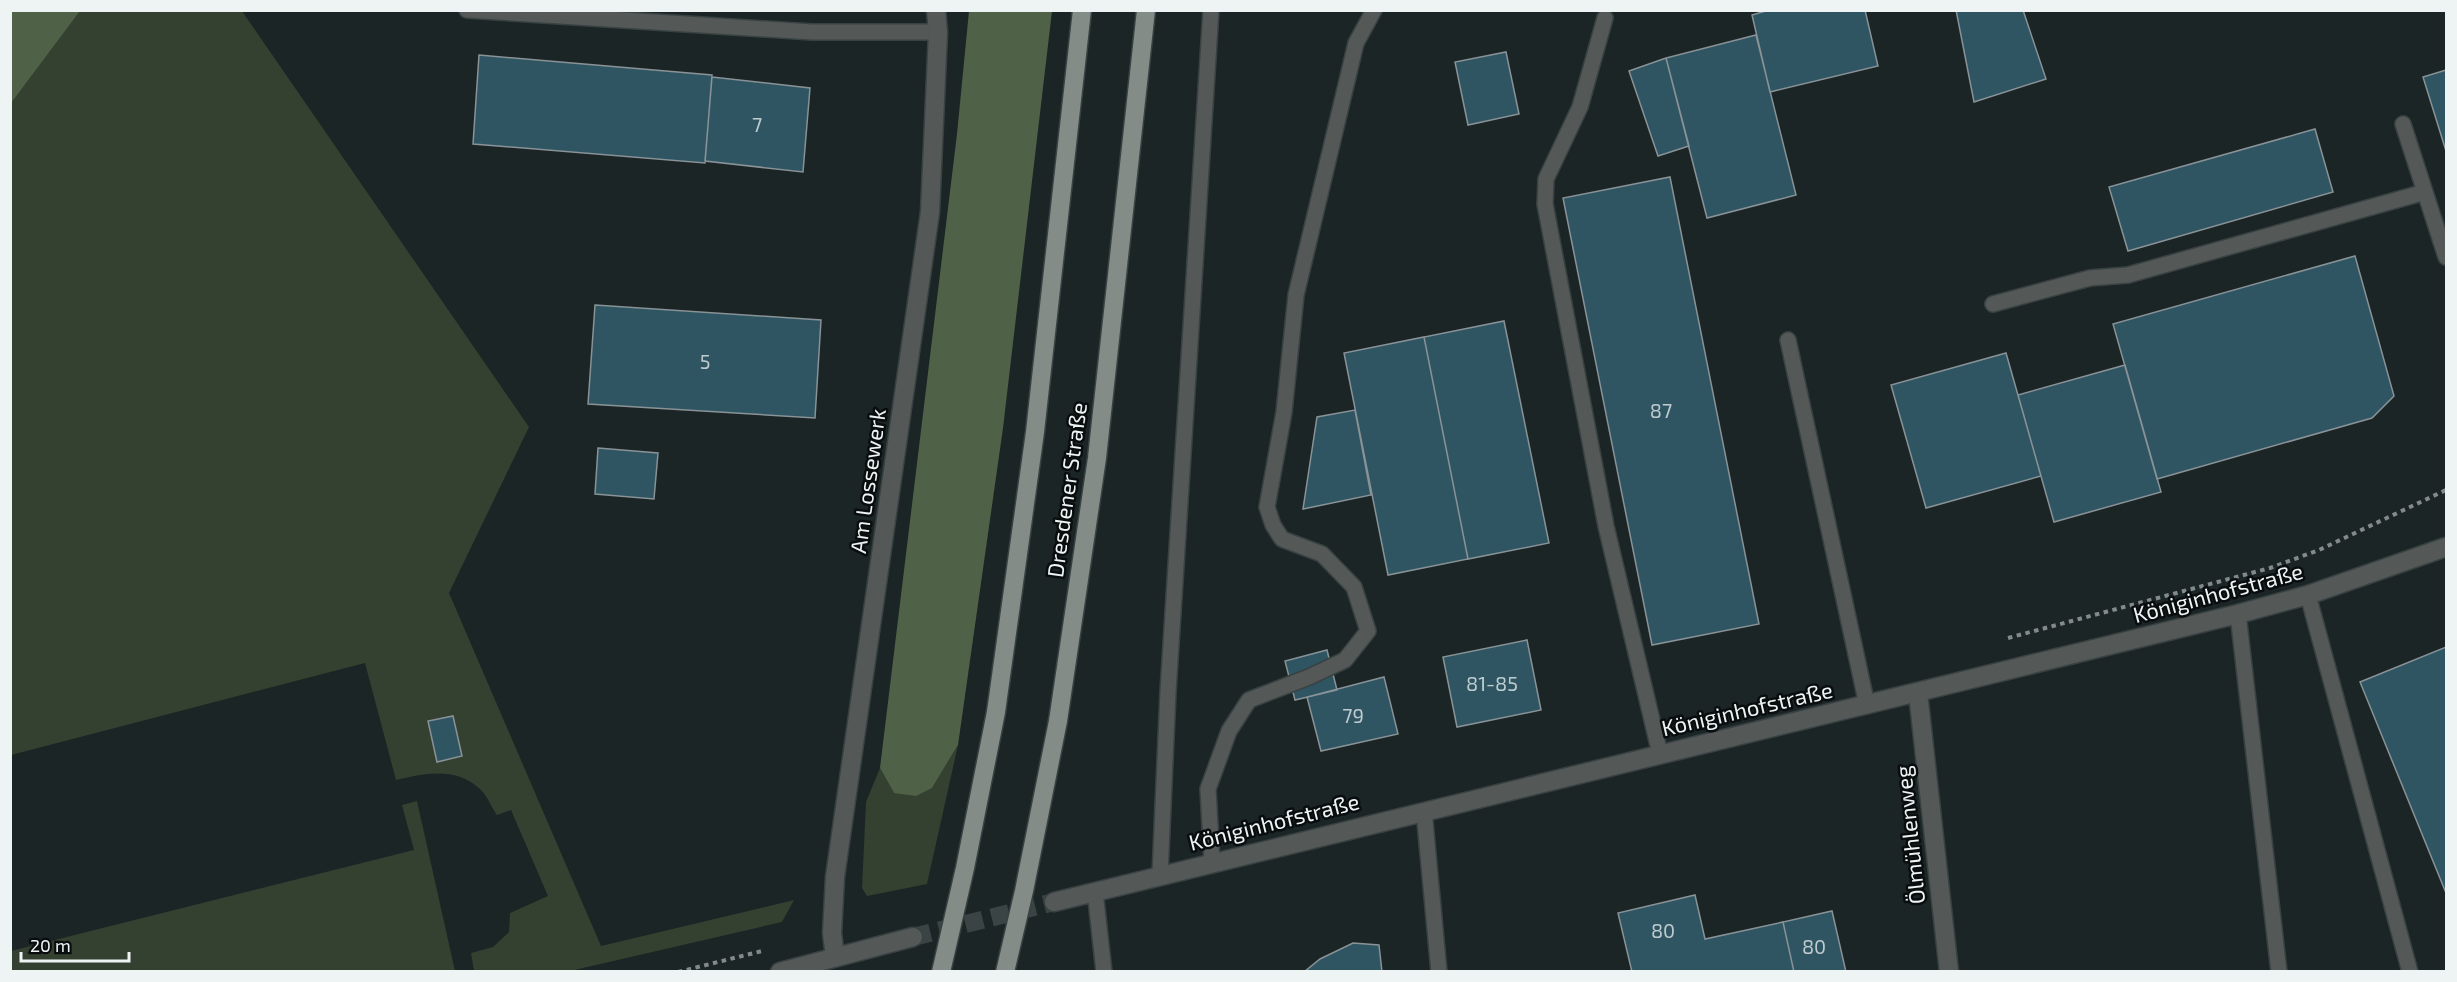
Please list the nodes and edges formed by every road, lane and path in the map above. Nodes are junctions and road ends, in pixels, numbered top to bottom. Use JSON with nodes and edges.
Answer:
{"nodes":[{"id":1,"x":467,"y":10,"type":"edge"},
{"id":2,"x":936,"y":10,"type":"edge"},
{"id":3,"x":1082,"y":10,"type":"edge"},
{"id":4,"x":1146,"y":10,"type":"edge"},
{"id":5,"x":1211,"y":10,"type":"edge"},
{"id":6,"x":1374,"y":10,"type":"edge"},
{"id":7,"x":1605,"y":18,"type":"dead end"},
{"id":8,"x":938,"y":32,"type":"junction"},
{"id":9,"x":2403,"y":124,"type":"dead end"},
{"id":10,"x":2424,"y":192,"type":"junction"},
{"id":11,"x":2446,"y":257,"type":"edge"},
{"id":12,"x":1993,"y":304,"type":"dead end"},
{"id":13,"x":1788,"y":340,"type":"dead end"},
{"id":14,"x":2446,"y":547,"type":"edge"},
{"id":15,"x":2308,"y":595,"type":"junction"},
{"id":16,"x":2238,"y":614,"type":"junction"},
{"id":17,"x":1918,"y":693,"type":"junction"},
{"id":18,"x":1867,"y":705,"type":"junction"},
{"id":19,"x":1659,"y":753,"type":"junction"},
{"id":20,"x":1424,"y":811,"type":"junction"},
{"id":21,"x":1212,"y":862,"type":"junction"},
{"id":22,"x":1160,"y":875,"type":"junction"},
{"id":23,"x":1095,"y":891,"type":"junction"},
{"id":24,"x":1054,"y":902,"type":"tunnel mouth"},
{"id":25,"x":913,"y":937,"type":"tunnel mouth"},
{"id":26,"x":766,"y":950,"type":"dead end"},
{"id":27,"x":835,"y":957,"type":"junction"},
{"id":28,"x":678,"y":972,"type":"edge"},
{"id":29,"x":780,"y":972,"type":"edge"},
{"id":30,"x":941,"y":972,"type":"edge"},
{"id":31,"x":1005,"y":972,"type":"edge"},
{"id":32,"x":1104,"y":972,"type":"edge"},
{"id":33,"x":1439,"y":972,"type":"edge"},
{"id":34,"x":1949,"y":972,"type":"edge"},
{"id":35,"x":2279,"y":972,"type":"edge"},
{"id":36,"x":2410,"y":972,"type":"edge"}],
"edges":[{"from":1,"to":8,"type":"lane"},
{"from":2,"to":8,"type":"street","name":"Am Lossewerk"},
{"from":3,"to":30,"type":"main road","name":"Dresdener Straße","bridge":true},
{"from":4,"to":31,"type":"main road","name":"Dresdener Straße","bridge":true},
{"from":5,"to":22,"type":"lane"},
{"from":6,"to":21,"type":"lane"},
{"from":7,"to":19,"type":"lane"},
{"from":8,"to":27,"type":"street","name":"Am Lossewerk"},
{"from":9,"to":10,"type":"lane"},
{"from":10,"to":11,"type":"lane"},
{"from":10,"to":12,"type":"lane"},
{"from":13,"to":18,"type":"lane"},
{"from":14,"to":15,"type":"street","name":"Königinhofstraße"},
{"from":15,"to":16,"type":"street","name":"Königinhofstraße"},
{"from":15,"to":36,"type":"lane"},
{"from":16,"to":17,"type":"street","name":"Königinhofstraße"},
{"from":16,"to":35,"type":"lane"},
{"from":17,"to":18,"type":"street","name":"Königinhofstraße"},
{"from":17,"to":34,"type":"street","name":"Ölmühlenweg"},
{"from":18,"to":19,"type":"street","name":"Königinhofstraße"},
{"from":19,"to":20,"type":"street","name":"Königinhofstraße"},
{"from":20,"to":21,"type":"street","name":"Königinhofstraße"},
{"from":20,"to":33,"type":"lane"},
{"from":21,"to":22,"type":"street","name":"Königinhofstraße"},
{"from":22,"to":23,"type":"street","name":"Königinhofstraße"},
{"from":23,"to":24,"type":"street","name":"Königinhofstraße"},
{"from":23,"to":32,"type":"lane"},
{"from":25,"to":27,"type":"street"},
{"from":26,"to":28,"type":"path"},
{"from":27,"to":29,"type":"street"}]}
